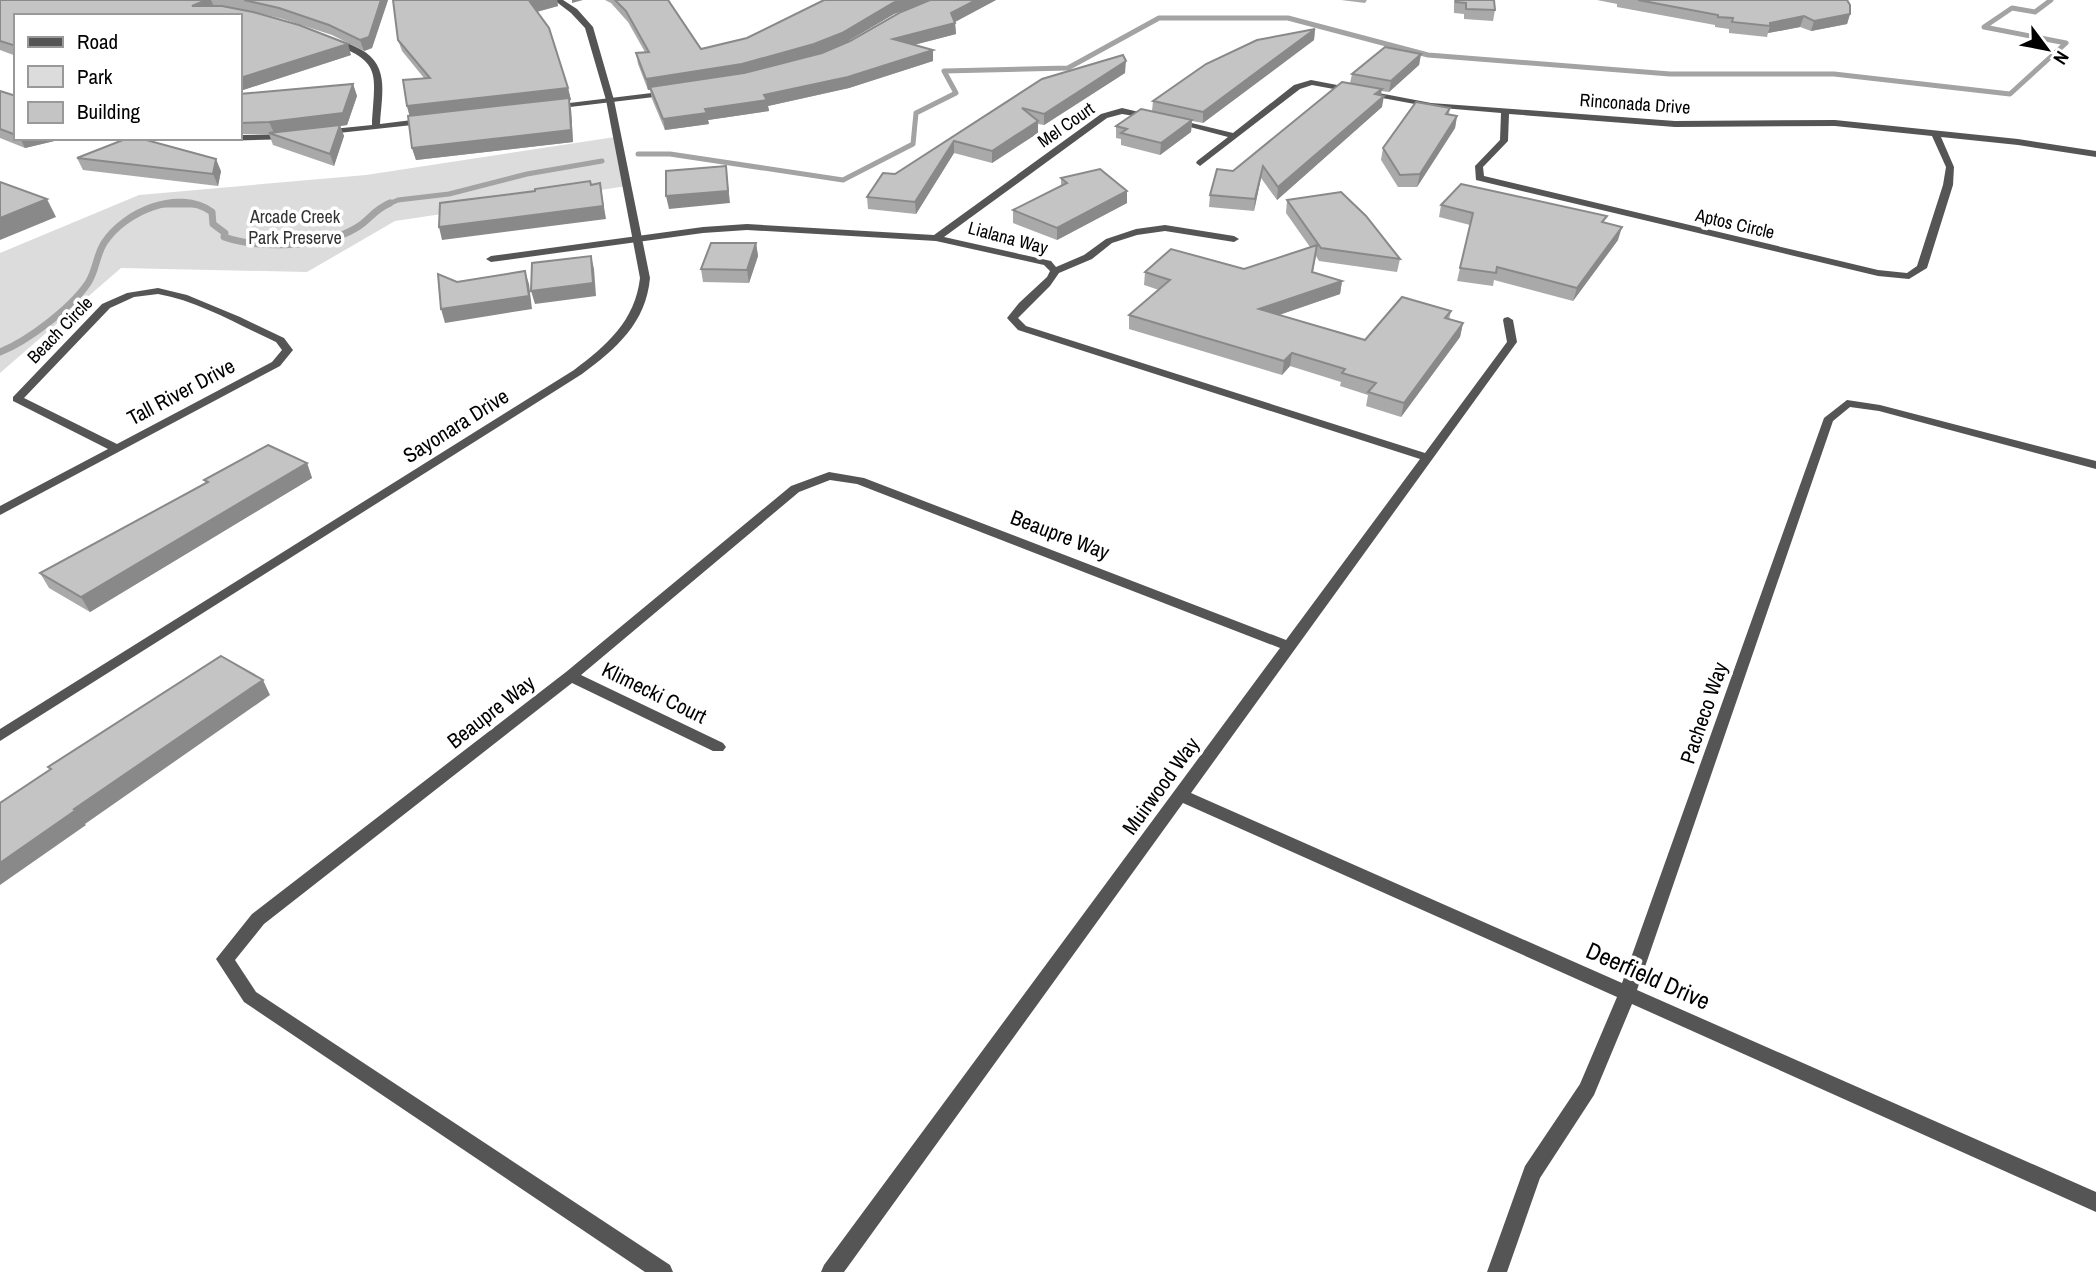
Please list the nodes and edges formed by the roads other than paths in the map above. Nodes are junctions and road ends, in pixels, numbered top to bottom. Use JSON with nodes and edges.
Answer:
{"nodes":[{"id":1,"x":558,"y":0,"type":"edge"},
{"id":2,"x":315,"y":36,"type":"edge"},
{"id":3,"x":685,"y":91,"type":"edge"},
{"id":4,"x":610,"y":100,"type":"junction"},
{"id":5,"x":547,"y":107,"type":"edge"},
{"id":6,"x":1505,"y":111,"type":"junction"},
{"id":7,"x":442,"y":120,"type":"edge"},
{"id":8,"x":376,"y":127,"type":"junction"},
{"id":9,"x":1936,"y":134,"type":"junction"},
{"id":10,"x":312,"y":135,"type":"edge"},
{"id":11,"x":299,"y":136,"type":"edge"},
{"id":12,"x":1235,"y":136,"type":"junction"},
{"id":13,"x":242,"y":138,"type":"edge"},
{"id":14,"x":2096,"y":154,"type":"edge"},
{"id":15,"x":1199,"y":163,"type":"dead end"},
{"id":16,"x":639,"y":238,"type":"junction"},
{"id":17,"x":936,"y":238,"type":"junction"},
{"id":18,"x":1234,"y":239,"type":"dead end"},
{"id":19,"x":491,"y":259,"type":"dead end"},
{"id":20,"x":1055,"y":271,"type":"junction"},
{"id":21,"x":200,"y":305,"type":"joint"},
{"id":22,"x":1508,"y":320,"type":"dead end"},
{"id":23,"x":116,"y":448,"type":"junction"},
{"id":24,"x":1426,"y":457,"type":"junction"},
{"id":25,"x":2096,"y":465,"type":"edge"},
{"id":26,"x":0,"y":511,"type":"edge"},
{"id":27,"x":1289,"y":646,"type":"junction"},
{"id":28,"x":571,"y":676,"type":"junction"},
{"id":29,"x":0,"y":737,"type":"edge"},
{"id":30,"x":718,"y":747,"type":"dead end"},
{"id":31,"x":1180,"y":795,"type":"junction"},
{"id":32,"x":1627,"y":994,"type":"junction"},
{"id":33,"x":2096,"y":1202,"type":"edge"},
{"id":34,"x":663,"y":1272,"type":"edge"},
{"id":35,"x":831,"y":1272,"type":"edge"},
{"id":36,"x":1497,"y":1272,"type":"edge"}],
"edges":[{"from":1,"to":4,"type":"street","name":"Sayonara Drive"},
{"from":2,"to":8,"type":"street"},
{"from":3,"to":4,"type":"street"},
{"from":4,"to":5,"type":"street"},
{"from":4,"to":16,"type":"street","name":"Sayonara Drive"},
{"from":6,"to":9,"type":"street","name":"Rinconada Drive"},
{"from":6,"to":9,"type":"street","name":"Aptos Circle"},
{"from":6,"to":12,"type":"street","name":"Rinconada Drive"},
{"from":7,"to":8,"type":"street"},
{"from":8,"to":10,"type":"street"},
{"from":9,"to":14,"type":"street","name":"Rinconada Drive"},
{"from":11,"to":13,"type":"street"},
{"from":12,"to":15,"type":"street","name":"Rinconada Drive"},
{"from":12,"to":17,"type":"street","name":"Mel Court"},
{"from":16,"to":17,"type":"street","name":"Lialana Way"},
{"from":16,"to":19,"type":"street","name":"Lialana Way"},
{"from":16,"to":29,"type":"street","name":"Sayonara Drive"},
{"from":17,"to":20,"type":"street","name":"Lialana Way"},
{"from":18,"to":20,"type":"street"},
{"from":20,"to":24,"type":"street","name":"Lialana Way"},
{"from":21,"to":23,"type":"street","name":"Tall River Drive"},
{"from":21,"to":23,"type":"street","name":"Beach Circle"},
{"from":22,"to":24,"type":"street","name":"Muirwood Way"},
{"from":23,"to":26,"type":"street","name":"Tall River Drive"},
{"from":24,"to":27,"type":"street","name":"Muirwood Way"},
{"from":25,"to":32,"type":"street","name":"Pacheco Way"},
{"from":27,"to":28,"type":"street","name":"Beaupre Way"},
{"from":27,"to":31,"type":"street","name":"Muirwood Way"},
{"from":28,"to":30,"type":"street","name":"Klimecki Court"},
{"from":28,"to":34,"type":"street","name":"Beaupre Way"},
{"from":31,"to":32,"type":"street","name":"Deerfield Drive"},
{"from":31,"to":35,"type":"street","name":"Muirwood Way"},
{"from":32,"to":33,"type":"street","name":"Deerfield Drive"},
{"from":32,"to":36,"type":"street","name":"Pacheco Way"}]}
